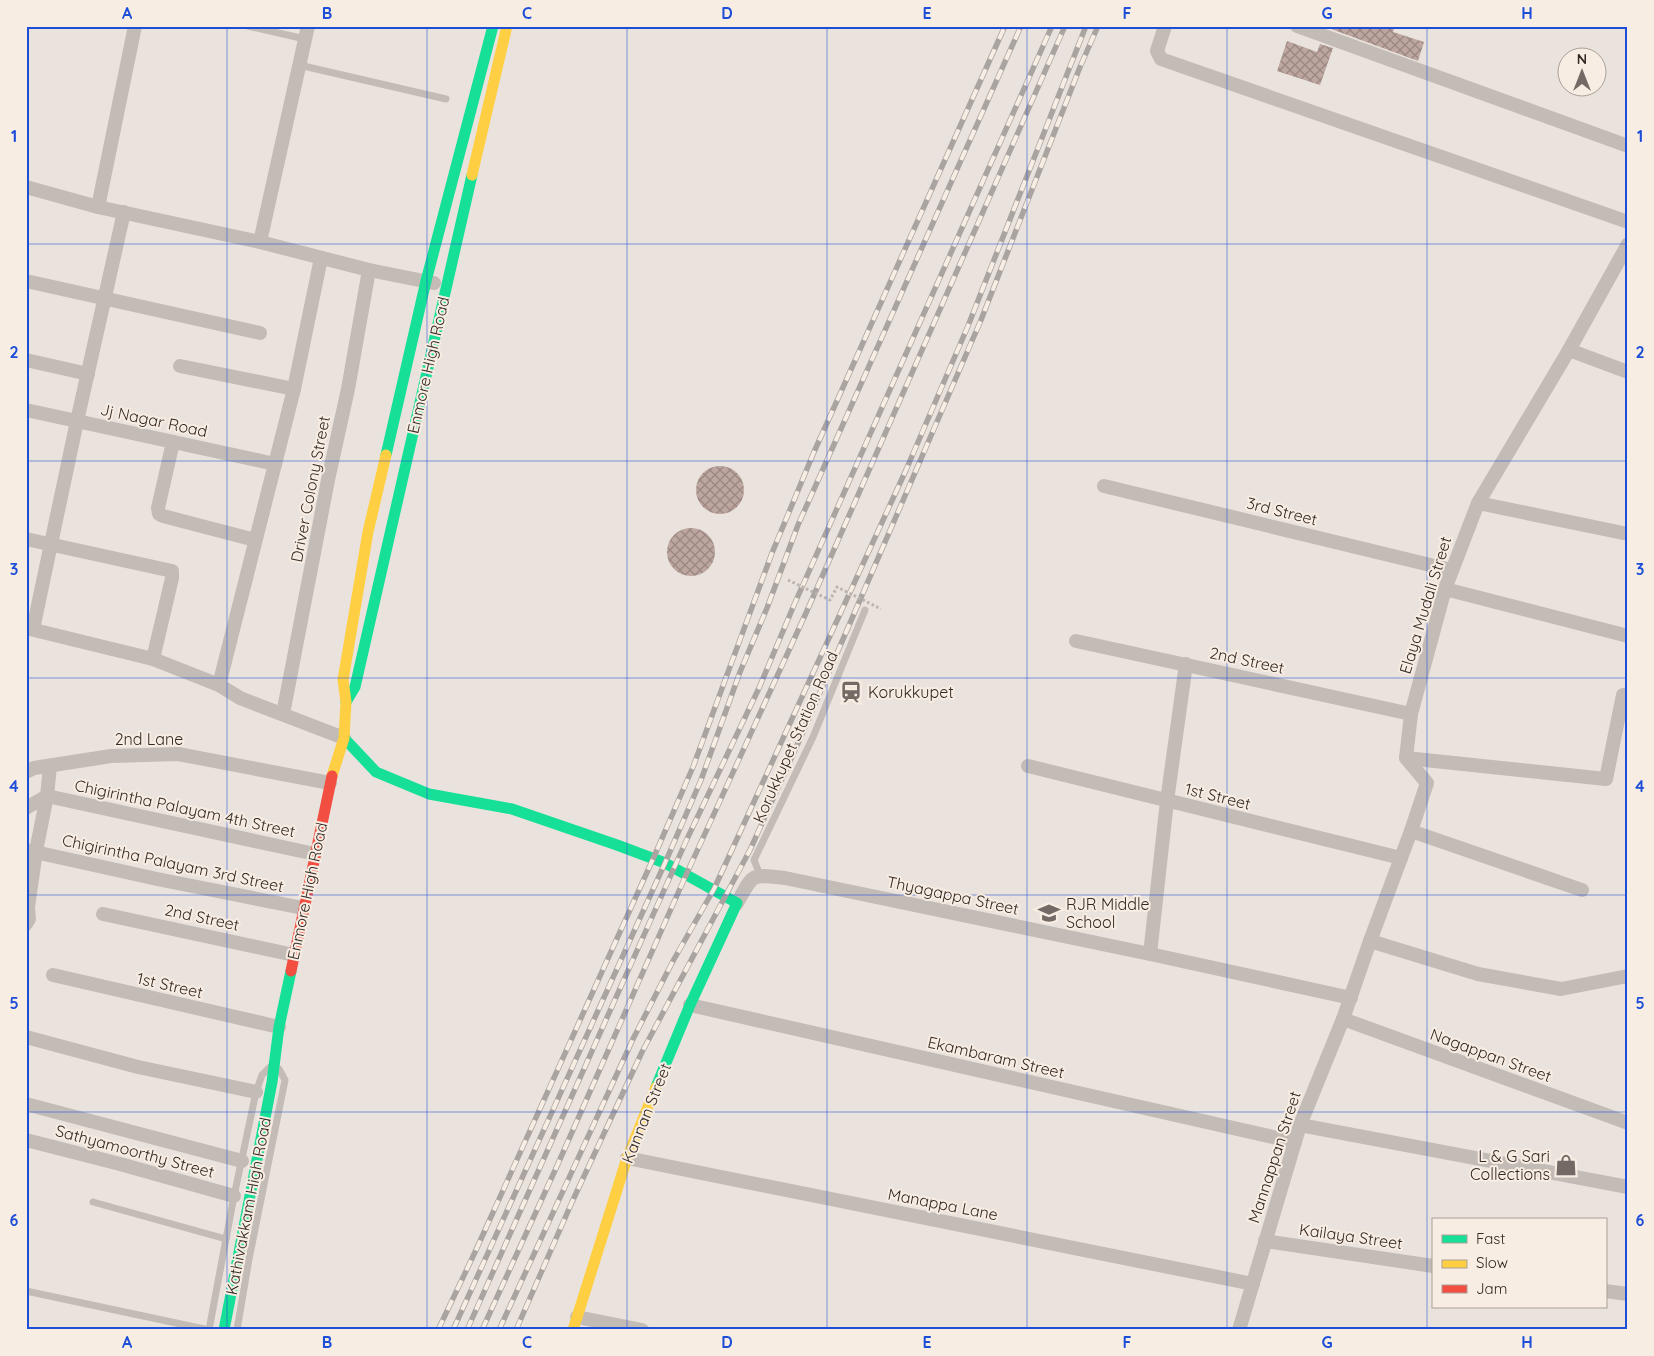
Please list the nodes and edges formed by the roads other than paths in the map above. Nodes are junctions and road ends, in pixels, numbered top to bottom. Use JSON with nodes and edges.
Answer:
{"nodes":[{"id":1,"x":135,"y":26,"type":"edge"},
{"id":2,"x":248,"y":26,"type":"edge"},
{"id":3,"x":493,"y":26,"type":"edge"},
{"id":4,"x":507,"y":26,"type":"edge"},
{"id":5,"x":1165,"y":26,"type":"edge"},
{"id":6,"x":1297,"y":26,"type":"edge"},
{"id":7,"x":306,"y":33,"type":"edge"},
{"id":8,"x":299,"y":65,"type":"junction"},
{"id":9,"x":446,"y":98,"type":"dead end"},
{"id":10,"x":1628,"y":146,"type":"edge"},
{"id":11,"x":26,"y":187,"type":"edge"},
{"id":12,"x":98,"y":207,"type":"junction"},
{"id":13,"x":124,"y":212,"type":"junction"},
{"id":14,"x":1628,"y":222,"type":"edge"},
{"id":15,"x":260,"y":242,"type":"junction"},
{"id":16,"x":1628,"y":244,"type":"edge"},
{"id":17,"x":321,"y":258,"type":"junction"},
{"id":18,"x":369,"y":270,"type":"junction"},
{"id":19,"x":426,"y":281,"type":"junction"},
{"id":20,"x":26,"y":282,"type":"edge"},
{"id":21,"x":446,"y":286,"type":"junction"},
{"id":22,"x":105,"y":299,"type":"junction"},
{"id":23,"x":260,"y":333,"type":"dead end"},
{"id":24,"x":1569,"y":350,"type":"junction"},
{"id":25,"x":26,"y":360,"type":"edge"},
{"id":26,"x":180,"y":366,"type":"dead end"},
{"id":27,"x":1628,"y":372,"type":"edge"},
{"id":28,"x":88,"y":374,"type":"junction"},
{"id":29,"x":294,"y":389,"type":"junction"},
{"id":30,"x":26,"y":410,"type":"edge"},
{"id":31,"x":76,"y":421,"type":"junction"},
{"id":32,"x":173,"y":442,"type":"junction"},
{"id":33,"x":275,"y":464,"type":"junction"},
{"id":34,"x":1104,"y":486,"type":"dead end"},
{"id":35,"x":1478,"y":503,"type":"junction"},
{"id":36,"x":1628,"y":534,"type":"edge"},
{"id":37,"x":26,"y":539,"type":"edge"},
{"id":38,"x":255,"y":540,"type":"junction"},
{"id":39,"x":50,"y":543,"type":"junction"},
{"id":40,"x":1451,"y":570,"type":"junction"},
{"id":41,"x":1445,"y":589,"type":"junction"},
{"id":42,"x":864,"y":610,"type":"dead end"},
{"id":43,"x":30,"y":628,"type":"edge"},
{"id":44,"x":1628,"y":636,"type":"edge"},
{"id":45,"x":1076,"y":641,"type":"dead end"},
{"id":46,"x":153,"y":659,"type":"junction"},
{"id":47,"x":1186,"y":664,"type":"junction"},
{"id":48,"x":219,"y":686,"type":"junction"},
{"id":49,"x":1628,"y":694,"type":"edge"},
{"id":50,"x":346,"y":702,"type":"junction"},
{"id":51,"x":282,"y":714,"type":"junction"},
{"id":52,"x":1411,"y":714,"type":"junction"},
{"id":53,"x":344,"y":738,"type":"junction"},
{"id":54,"x":1406,"y":758,"type":"junction"},
{"id":55,"x":50,"y":766,"type":"junction"},
{"id":56,"x":1028,"y":766,"type":"dead end"},
{"id":57,"x":26,"y":772,"type":"edge"},
{"id":58,"x":330,"y":782,"type":"junction"},
{"id":59,"x":47,"y":796,"type":"junction"},
{"id":60,"x":1167,"y":801,"type":"junction"},
{"id":61,"x":26,"y":808,"type":"edge"},
{"id":62,"x":1411,"y":831,"type":"junction"},
{"id":63,"x":31,"y":850,"type":"edge"},
{"id":64,"x":315,"y":854,"type":"junction"},
{"id":65,"x":1401,"y":858,"type":"junction"},
{"id":66,"x":760,"y":875,"type":"junction"},
{"id":67,"x":1582,"y":890,"type":"dead end"},
{"id":68,"x":737,"y":903,"type":"junction"},
{"id":69,"x":27,"y":907,"type":"edge"},
{"id":70,"x":303,"y":908,"type":"junction"},
{"id":71,"x":103,"y":914,"type":"dead end"},
{"id":72,"x":26,"y":924,"type":"edge"},
{"id":73,"x":1370,"y":941,"type":"junction"},
{"id":74,"x":1150,"y":954,"type":"junction"},
{"id":75,"x":294,"y":955,"type":"junction"},
{"id":76,"x":53,"y":975,"type":"dead end"},
{"id":77,"x":1628,"y":976,"type":"edge"},
{"id":78,"x":1351,"y":998,"type":"junction"},
{"id":79,"x":690,"y":1006,"type":"junction"},
{"id":80,"x":1343,"y":1019,"type":"junction"},
{"id":81,"x":279,"y":1027,"type":"junction"},
{"id":82,"x":26,"y":1036,"type":"edge"},
{"id":83,"x":275,"y":1063,"type":"junction"},
{"id":84,"x":272,"y":1082,"type":"joint"},
{"id":85,"x":256,"y":1092,"type":"junction"},
{"id":86,"x":26,"y":1104,"type":"edge"},
{"id":87,"x":1628,"y":1123,"type":"edge"},
{"id":88,"x":1300,"y":1125,"type":"junction"},
{"id":89,"x":26,"y":1140,"type":"edge"},
{"id":90,"x":1294,"y":1142,"type":"junction"},
{"id":91,"x":627,"y":1158,"type":"junction"},
{"id":92,"x":242,"y":1161,"type":"junction"},
{"id":93,"x":1628,"y":1187,"type":"edge"},
{"id":94,"x":234,"y":1196,"type":"junction"},
{"id":95,"x":93,"y":1202,"type":"dead end"},
{"id":96,"x":226,"y":1239,"type":"junction"},
{"id":97,"x":1265,"y":1242,"type":"junction"},
{"id":98,"x":1432,"y":1266,"type":"edge"},
{"id":99,"x":1253,"y":1284,"type":"junction"},
{"id":100,"x":26,"y":1291,"type":"edge"},
{"id":101,"x":1606,"y":1291,"type":"edge"},
{"id":102,"x":1628,"y":1294,"type":"edge"},
{"id":103,"x":575,"y":1323,"type":"edge"},
{"id":104,"x":209,"y":1330,"type":"edge"},
{"id":105,"x":224,"y":1330,"type":"edge"},
{"id":106,"x":237,"y":1330,"type":"edge"},
{"id":107,"x":642,"y":1330,"type":"edge"},
{"id":108,"x":1239,"y":1330,"type":"edge"}],
"edges":[{"from":1,"to":12,"type":"street"},
{"from":2,"to":7,"type":"lane"},
{"from":3,"to":19,"type":"main road","name":"Enmore High Road"},
{"from":4,"to":21,"type":"main road","name":"Enmore High Road"},
{"from":5,"to":14,"type":"street"},
{"from":6,"to":10,"type":"street"},
{"from":7,"to":8,"type":"street"},
{"from":8,"to":9,"type":"lane"},
{"from":8,"to":15,"type":"street"},
{"from":11,"to":12,"type":"street"},
{"from":12,"to":13,"type":"street"},
{"from":13,"to":15,"type":"street"},
{"from":13,"to":22,"type":"street"},
{"from":15,"to":17,"type":"street"},
{"from":16,"to":24,"type":"street","name":"Elaya Mudali Street"},
{"from":17,"to":18,"type":"street"},
{"from":17,"to":29,"type":"street"},
{"from":18,"to":19,"type":"street"},
{"from":18,"to":51,"type":"street","name":"Driver Colony Street"},
{"from":19,"to":21,"type":"street"},
{"from":19,"to":50,"type":"main road","name":"Enmore High Road"},
{"from":20,"to":22,"type":"street"},
{"from":21,"to":50,"type":"main road","name":"Enmore High Road"},
{"from":22,"to":23,"type":"street"},
{"from":22,"to":28,"type":"street"},
{"from":24,"to":27,"type":"street"},
{"from":24,"to":35,"type":"street","name":"Elaya Mudali Street"},
{"from":25,"to":28,"type":"street"},
{"from":26,"to":29,"type":"street"},
{"from":28,"to":31,"type":"street"},
{"from":29,"to":33,"type":"street"},
{"from":30,"to":31,"type":"street","name":"Jj Nagar Road"},
{"from":31,"to":32,"type":"street","name":"Jj Nagar Road"},
{"from":31,"to":39,"type":"street"},
{"from":32,"to":33,"type":"street","name":"Jj Nagar Road"},
{"from":32,"to":38,"type":"street"},
{"from":33,"to":38,"type":"street"},
{"from":34,"to":40,"type":"street","name":"3rd Street"},
{"from":35,"to":36,"type":"street"},
{"from":35,"to":40,"type":"street","name":"Elaya Mudali Street"},
{"from":37,"to":39,"type":"street"},
{"from":38,"to":48,"type":"street"},
{"from":39,"to":43,"type":"street"},
{"from":39,"to":46,"type":"street"},
{"from":40,"to":41,"type":"street","name":"Elaya Mudali Street"},
{"from":41,"to":44,"type":"street"},
{"from":41,"to":52,"type":"street","name":"Elaya Mudali Street"},
{"from":42,"to":66,"type":"lane","name":"Korukkupet Station Road"},
{"from":43,"to":46,"type":"street"},
{"from":45,"to":47,"type":"street","name":"2nd Street"},
{"from":46,"to":48,"type":"street"},
{"from":47,"to":52,"type":"street","name":"2nd Street"},
{"from":47,"to":60,"type":"street"},
{"from":48,"to":51,"type":"street"},
{"from":49,"to":54,"type":"street"},
{"from":50,"to":53,"type":"main road","name":"Enmore High Road"},
{"from":51,"to":53,"type":"street"},
{"from":52,"to":54,"type":"street","name":"Elaya Mudali Street"},
{"from":53,"to":58,"type":"main road","name":"Enmore High Road"},
{"from":53,"to":68,"type":"main road"},
{"from":54,"to":62,"type":"street"},
{"from":55,"to":57,"type":"street","name":"2nd Lane"},
{"from":55,"to":58,"type":"street","name":"2nd Lane"},
{"from":55,"to":59,"type":"street"},
{"from":56,"to":60,"type":"street","name":"1st Street"},
{"from":58,"to":64,"type":"main road","name":"Enmore High Road"},
{"from":59,"to":61,"type":"street"},
{"from":59,"to":63,"type":"street"},
{"from":59,"to":64,"type":"street","name":"Chigirintha Palayam 4th Street"},
{"from":60,"to":65,"type":"street","name":"1st Street"},
{"from":60,"to":74,"type":"street"},
{"from":62,"to":65,"type":"street"},
{"from":62,"to":67,"type":"street"},
{"from":63,"to":69,"type":"street"},
{"from":63,"to":70,"type":"street","name":"Chigirintha Palayam 3rd Street"},
{"from":64,"to":70,"type":"main road","name":"Enmore High Road"},
{"from":65,"to":73,"type":"street"},
{"from":66,"to":68,"type":"street"},
{"from":66,"to":74,"type":"street","name":"Thyagappa Street"},
{"from":68,"to":79,"type":"main road","name":"Kannan Street"},
{"from":69,"to":72,"type":"street"},
{"from":70,"to":75,"type":"main road","name":"Enmore High Road"},
{"from":71,"to":75,"type":"street","name":"2nd Street"},
{"from":73,"to":77,"type":"street"},
{"from":73,"to":78,"type":"street"},
{"from":74,"to":78,"type":"street","name":"Thyagappa Street"},
{"from":75,"to":81,"type":"main road","name":"Enmore High Road"},
{"from":76,"to":81,"type":"street","name":"1st Street"},
{"from":78,"to":80,"type":"street","name":"Mannappan Street"},
{"from":79,"to":90,"type":"street","name":"Ekambaram Street"},
{"from":79,"to":91,"type":"main road","name":"Kannan Street"},
{"from":80,"to":87,"type":"street","name":"Nagappan Street"},
{"from":80,"to":88,"type":"street","name":"Mannappan Street"},
{"from":81,"to":83,"type":"main road","name":"Enmore High Road"},
{"from":82,"to":85,"type":"street"},
{"from":83,"to":84,"type":"main road","name":"Enmore High Road"},
{"from":83,"to":85,"type":"lane"},
{"from":83,"to":106,"type":"lane"},
{"from":84,"to":105,"type":"main road","name":"Kathivakkam High Road"},
{"from":85,"to":92,"type":"lane"},
{"from":86,"to":92,"type":"street"},
{"from":88,"to":90,"type":"street","name":"Mannappan Street"},
{"from":88,"to":93,"type":"street"},
{"from":89,"to":94,"type":"street","name":"Sathyamoorthy Street"},
{"from":90,"to":97,"type":"street","name":"Mannappan Street"},
{"from":91,"to":99,"type":"street","name":"Manappa Lane"},
{"from":91,"to":103,"type":"main road","name":"Kannan Street"},
{"from":92,"to":94,"type":"lane"},
{"from":94,"to":96,"type":"lane"},
{"from":95,"to":96,"type":"lane"},
{"from":96,"to":104,"type":"lane"},
{"from":97,"to":98,"type":"street","name":"Kailaya Street"},
{"from":97,"to":99,"type":"street","name":"Mannappan Street"},
{"from":99,"to":108,"type":"street","name":"Mannappan Street"},
{"from":100,"to":104,"type":"lane"},
{"from":101,"to":102,"type":"street"},
{"from":103,"to":107,"type":"street"}]}
